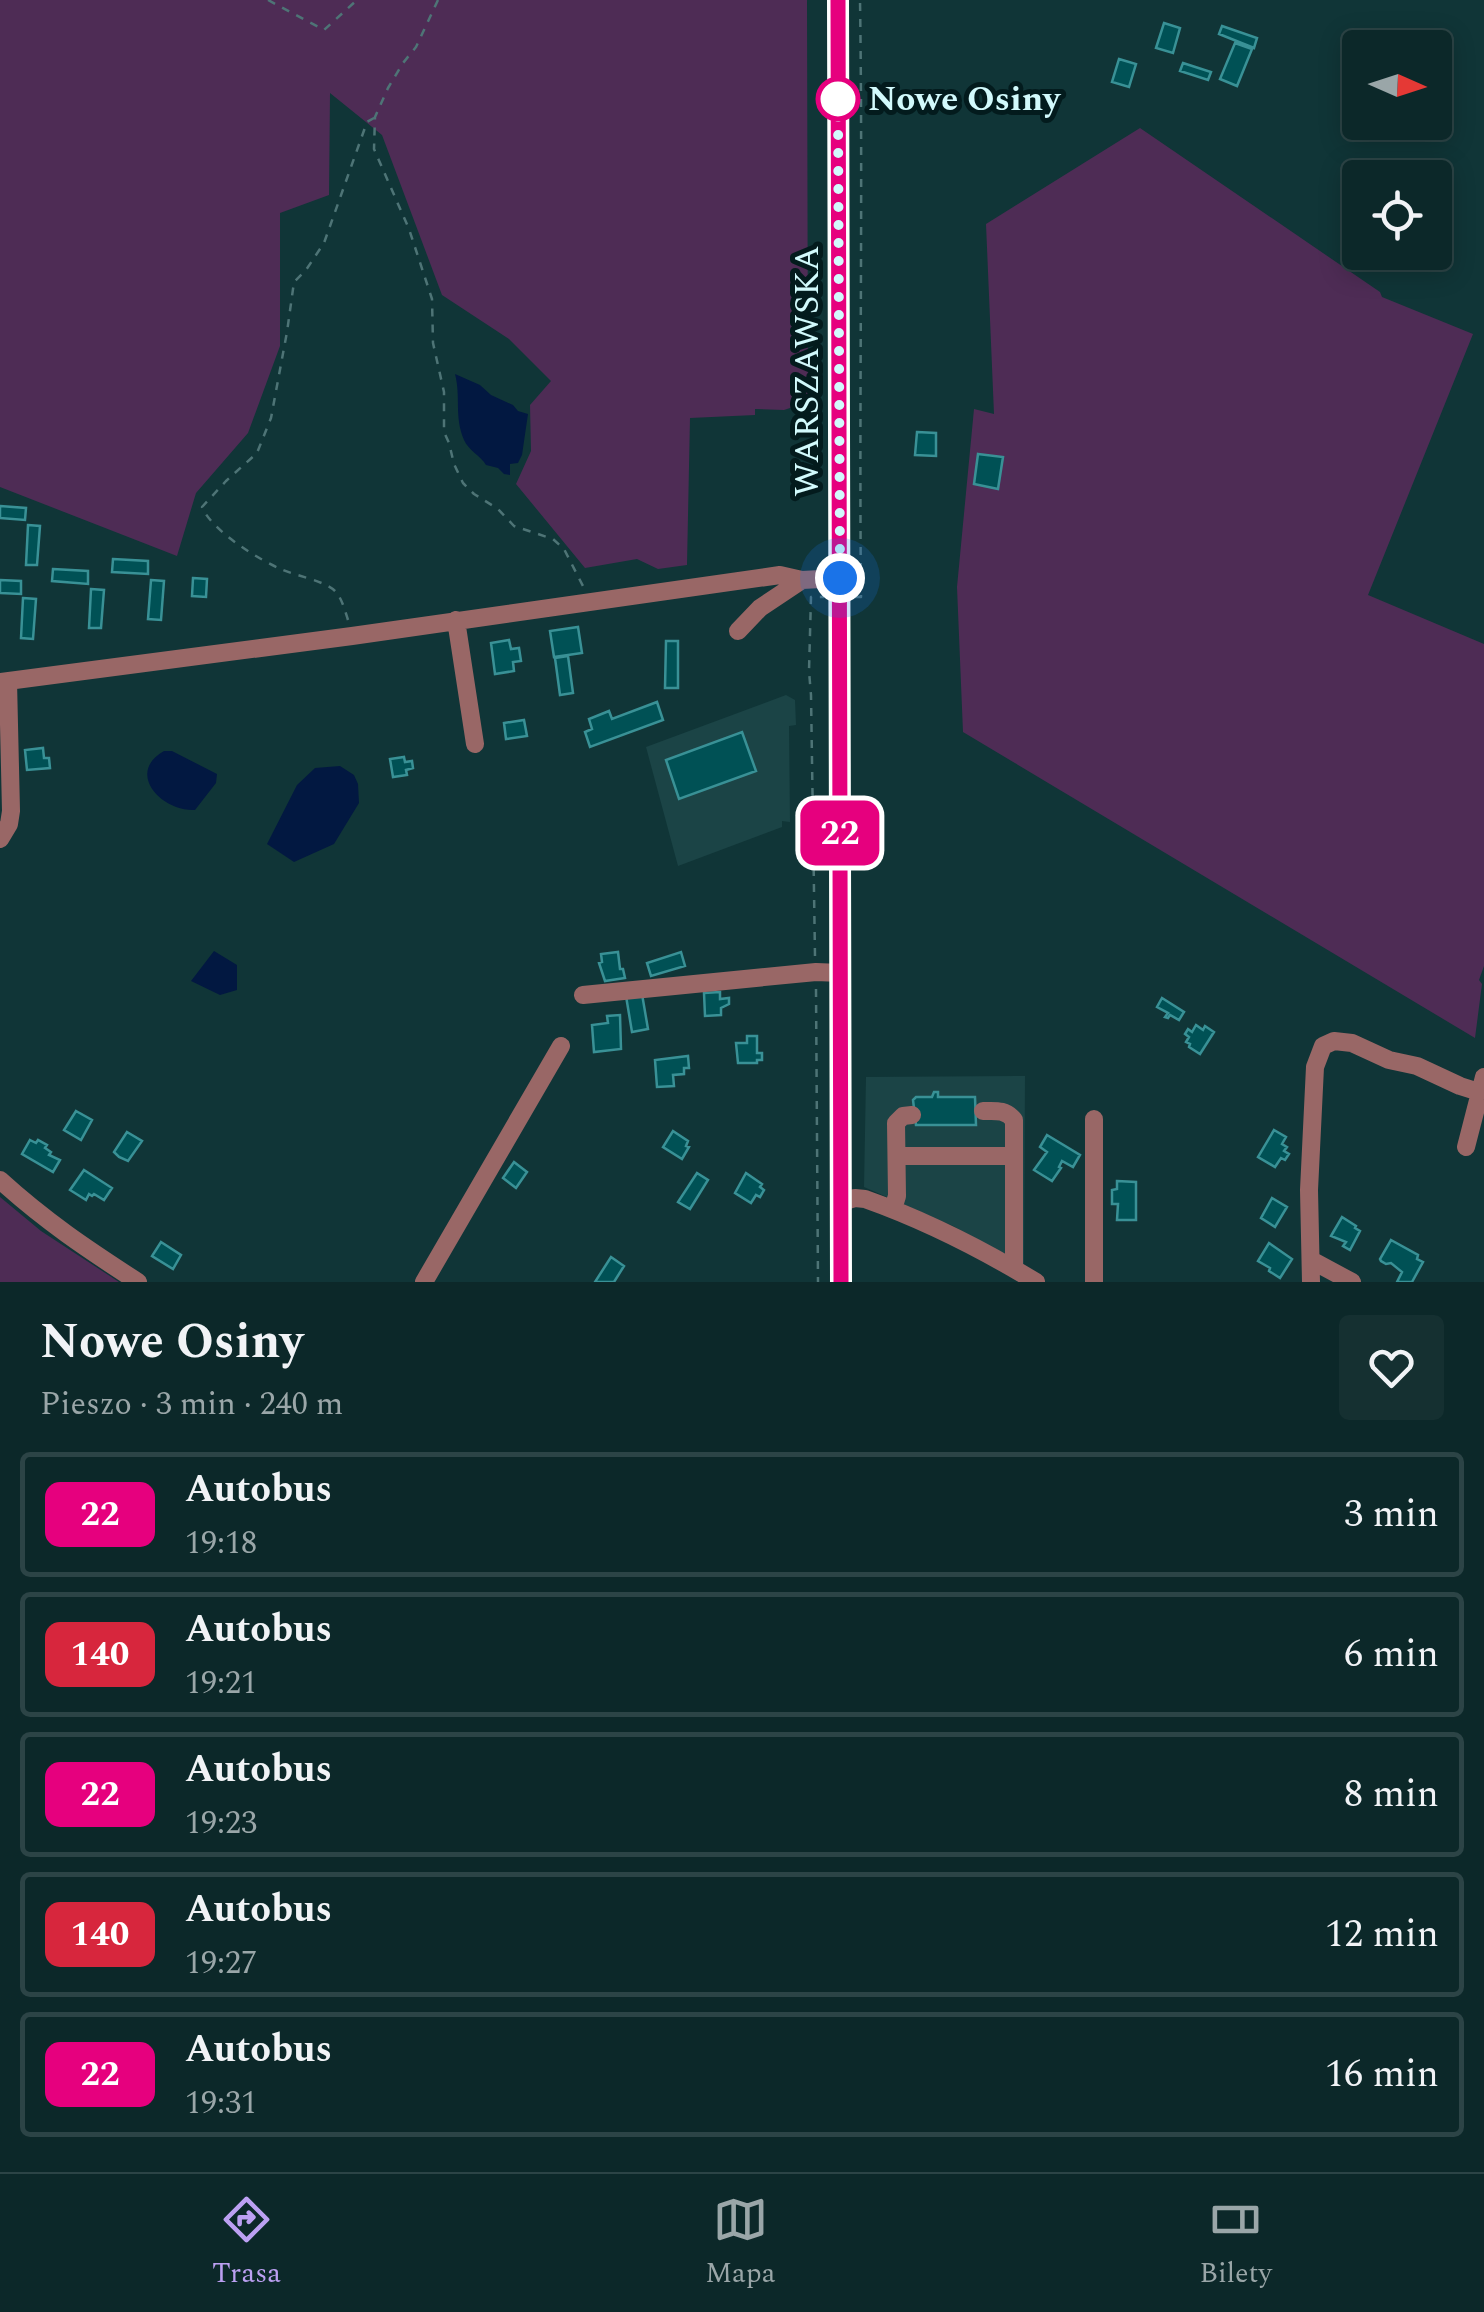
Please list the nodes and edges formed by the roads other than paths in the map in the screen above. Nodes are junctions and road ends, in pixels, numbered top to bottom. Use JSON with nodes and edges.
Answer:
{"nodes":[{"id":1,"x":838,"y":0,"type":"edge"},
{"id":2,"x":840,"y":578,"type":"junction"},
{"id":3,"x":802,"y":580,"type":"junction"},
{"id":4,"x":456,"y":620,"type":"junction"},
{"id":5,"x":738,"y":631,"type":"dead end"},
{"id":6,"x":4,"y":682,"type":"edge"},
{"id":7,"x":475,"y":744,"type":"dead end"},
{"id":8,"x":0,"y":838,"type":"edge"},
{"id":9,"x":840,"y":973,"type":"junction"},
{"id":10,"x":583,"y":995,"type":"dead end"},
{"id":11,"x":561,"y":1046,"type":"dead end"},
{"id":12,"x":1482,"y":1084,"type":"edge"},
{"id":13,"x":982,"y":1111,"type":"dead end"},
{"id":14,"x":912,"y":1115,"type":"dead end"},
{"id":15,"x":1094,"y":1120,"type":"dead end"},
{"id":16,"x":1466,"y":1147,"type":"dead end"},
{"id":17,"x":896,"y":1156,"type":"junction"},
{"id":18,"x":1014,"y":1156,"type":"junction"},
{"id":19,"x":0,"y":1180,"type":"edge"},
{"id":20,"x":841,"y":1202,"type":"junction"},
{"id":21,"x":893,"y":1209,"type":"junction"},
{"id":22,"x":1311,"y":1260,"type":"junction"},
{"id":23,"x":1014,"y":1268,"type":"junction"},
{"id":24,"x":138,"y":1282,"type":"edge"},
{"id":25,"x":424,"y":1282,"type":"edge"},
{"id":26,"x":841,"y":1282,"type":"edge"},
{"id":27,"x":1036,"y":1282,"type":"edge"},
{"id":28,"x":1094,"y":1282,"type":"edge"},
{"id":29,"x":1311,"y":1282,"type":"edge"},
{"id":30,"x":1352,"y":1282,"type":"edge"}],
"edges":[{"from":1,"to":2,"type":"main road","name":"WARSZAWSKA"},
{"from":2,"to":3,"type":"street"},
{"from":2,"to":9,"type":"main road","name":"WARSZAWSKA"},
{"from":3,"to":4,"type":"street"},
{"from":3,"to":5,"type":"street"},
{"from":4,"to":6,"type":"street"},
{"from":4,"to":7,"type":"street"},
{"from":6,"to":8,"type":"street"},
{"from":9,"to":10,"type":"street"},
{"from":9,"to":20,"type":"main road","name":"WARSZAWSKA"},
{"from":11,"to":25,"type":"street"},
{"from":12,"to":16,"type":"street"},
{"from":12,"to":22,"type":"street"},
{"from":13,"to":18,"type":"street"},
{"from":14,"to":17,"type":"street"},
{"from":15,"to":28,"type":"street"},
{"from":17,"to":18,"type":"street"},
{"from":17,"to":21,"type":"street"},
{"from":18,"to":23,"type":"street"},
{"from":19,"to":24,"type":"street"},
{"from":20,"to":21,"type":"street"},
{"from":20,"to":26,"type":"main road","name":"WARSZAWSKA"},
{"from":21,"to":23,"type":"street"},
{"from":22,"to":29,"type":"street"},
{"from":22,"to":30,"type":"street"},
{"from":23,"to":27,"type":"street"}]}
